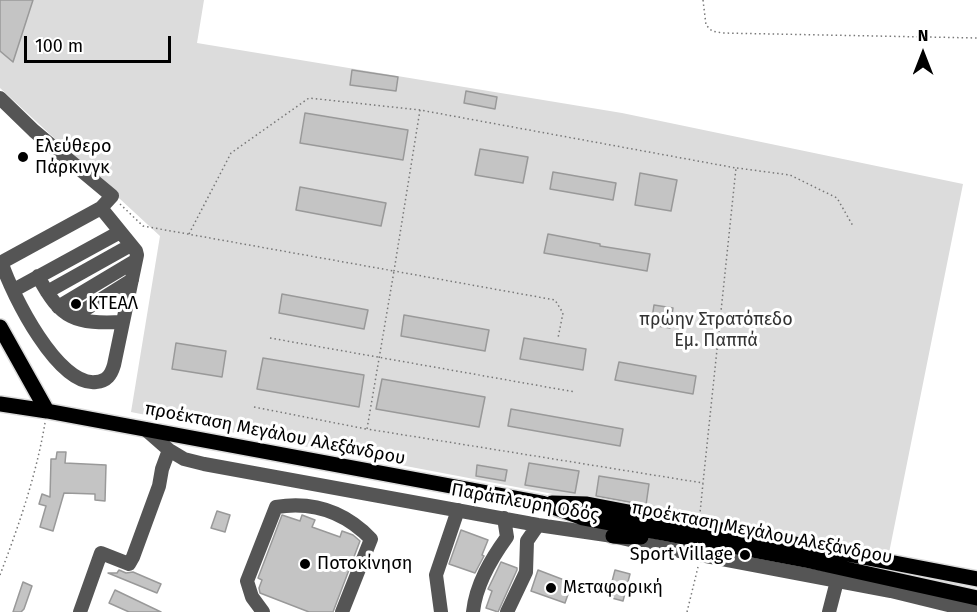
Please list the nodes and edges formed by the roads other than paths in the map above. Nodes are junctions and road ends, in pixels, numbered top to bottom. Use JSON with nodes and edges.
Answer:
{"nodes":[{"id":1,"x":0,"y":98,"type":"edge"},
{"id":2,"x":101,"y":208,"type":"junction"},
{"id":3,"x":120,"y":232,"type":"junction"},
{"id":4,"x":130,"y":244,"type":"junction"},
{"id":5,"x":135,"y":261,"type":"junction"},
{"id":6,"x":39,"y":276,"type":"junction"},
{"id":7,"x":132,"y":280,"type":"junction"},
{"id":8,"x":14,"y":290,"type":"junction"},
{"id":9,"x":47,"y":292,"type":"junction"},
{"id":10,"x":58,"y":307,"type":"junction"},
{"id":11,"x":73,"y":317,"type":"junction"},
{"id":12,"x":123,"y":322,"type":"junction"},
{"id":13,"x":0,"y":327,"type":"edge"},
{"id":14,"x":0,"y":404,"type":"edge"},
{"id":15,"x":47,"y":411,"type":"junction"},
{"id":16,"x":145,"y":429,"type":"junction"},
{"id":17,"x":169,"y":450,"type":"junction"},
{"id":18,"x":326,"y":486,"type":"junction"},
{"id":19,"x":542,"y":503,"type":"junction"},
{"id":20,"x":321,"y":508,"type":"junction"},
{"id":21,"x":458,"y":510,"type":"junction"},
{"id":22,"x":504,"y":518,"type":"junction"},
{"id":23,"x":538,"y":525,"type":"junction"},
{"id":24,"x":613,"y":536,"type":"junction"},
{"id":25,"x":507,"y":537,"type":"junction"},
{"id":26,"x":686,"y":537,"type":"junction"},
{"id":27,"x":527,"y":541,"type":"junction"},
{"id":28,"x":977,"y":579,"type":"edge"},
{"id":29,"x":837,"y":581,"type":"junction"},
{"id":30,"x":977,"y":598,"type":"edge"},
{"id":31,"x":81,"y":612,"type":"edge"},
{"id":32,"x":263,"y":612,"type":"edge"},
{"id":33,"x":342,"y":612,"type":"edge"},
{"id":34,"x":441,"y":612,"type":"edge"},
{"id":35,"x":473,"y":612,"type":"edge"},
{"id":36,"x":507,"y":612,"type":"edge"},
{"id":37,"x":829,"y":612,"type":"edge"},
{"id":38,"x":977,"y":612,"type":"edge"}],
"edges":[{"from":1,"to":2,"type":"street"},
{"from":2,"to":3,"type":"street"},
{"from":2,"to":8,"type":"street"},
{"from":3,"to":4,"type":"street"},
{"from":3,"to":6,"type":"street"},
{"from":4,"to":5,"type":"street"},
{"from":4,"to":9,"type":"street"},
{"from":5,"to":7,"type":"street"},
{"from":5,"to":10,"type":"street"},
{"from":6,"to":8,"type":"street"},
{"from":6,"to":9,"type":"street"},
{"from":7,"to":11,"type":"street"},
{"from":7,"to":12,"type":"street"},
{"from":8,"to":12,"type":"street"},
{"from":9,"to":10,"type":"street"},
{"from":10,"to":11,"type":"street"},
{"from":11,"to":12,"type":"street"},
{"from":13,"to":15,"type":"main road"},
{"from":14,"to":15,"type":"main road","name":"προέκταση Μεγάλου Αλεξάνδρου"},
{"from":15,"to":16,"type":"main road","name":"προέκταση Μεγάλου Αλεξάνδρου"},
{"from":16,"to":17,"type":"street","name":"Παράπλευρη Οδός"},
{"from":16,"to":19,"type":"main road","name":"προέκταση Μεγάλου Αλεξάνδρου"},
{"from":17,"to":18,"type":"street","name":"Παράπλευρη Οδός"},
{"from":17,"to":31,"type":"street"},
{"from":18,"to":20,"type":"street"},
{"from":18,"to":21,"type":"street","name":"Παράπλευρη Οδός"},
{"from":19,"to":26,"type":"main road","name":"προέκταση Μεγάλου Αλεξάνδρου"},
{"from":19,"to":28,"type":"main road","name":"προέκταση Μεγάλου Αλεξάνδρου"},
{"from":20,"to":32,"type":"street"},
{"from":20,"to":33,"type":"street"},
{"from":21,"to":22,"type":"street","name":"Παράπλευρη Οδός"},
{"from":21,"to":34,"type":"street"},
{"from":22,"to":23,"type":"street","name":"Παράπλευρη Οδός"},
{"from":22,"to":25,"type":"street"},
{"from":23,"to":24,"type":"street","name":"Παράπλευρη Οδός"},
{"from":23,"to":27,"type":"street"},
{"from":24,"to":26,"type":"main road"},
{"from":24,"to":29,"type":"street","name":"Παράπλευρη Οδός"},
{"from":25,"to":27,"type":"street"},
{"from":25,"to":35,"type":"street"},
{"from":26,"to":30,"type":"main road","name":"προέκταση Μεγάλου Αλεξάνδρου"},
{"from":27,"to":36,"type":"street"},
{"from":29,"to":37,"type":"street"},
{"from":29,"to":38,"type":"street","name":"Παράπλευρη Οδός"}]}
